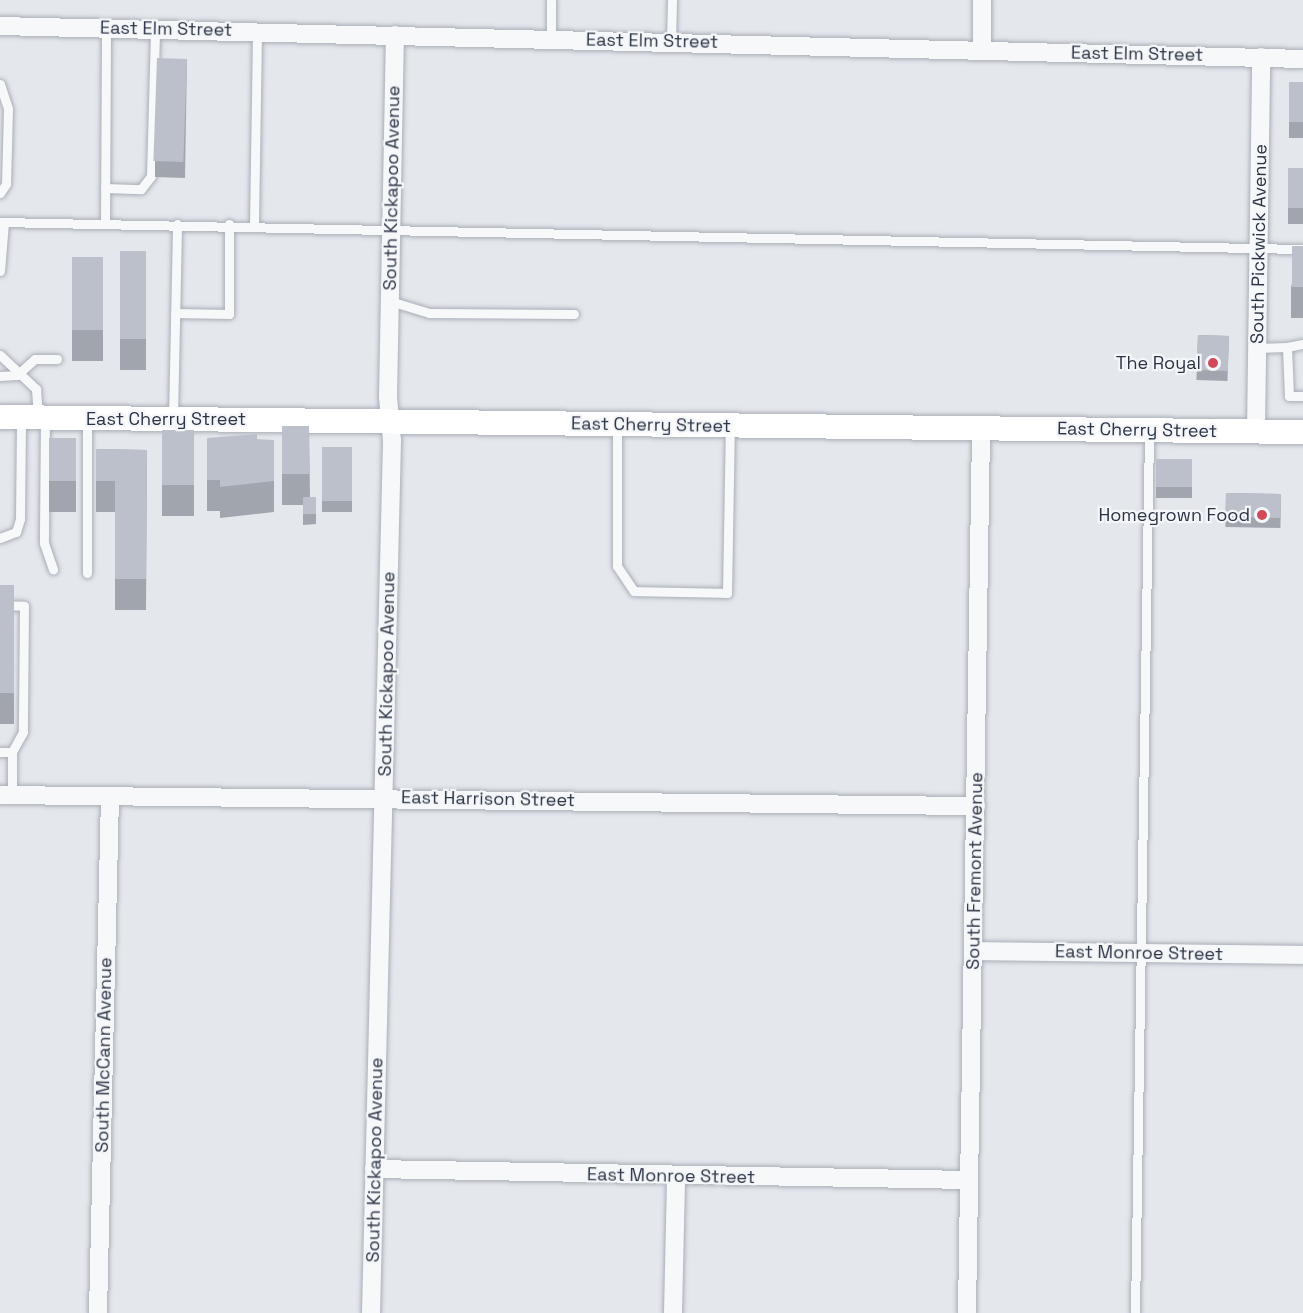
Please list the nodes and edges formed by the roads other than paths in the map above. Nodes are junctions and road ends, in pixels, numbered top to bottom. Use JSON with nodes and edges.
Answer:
{"nodes":[{"id":1,"x":551,"y":0,"type":"edge"},
{"id":2,"x":672,"y":0,"type":"edge"},
{"id":3,"x":982,"y":0,"type":"edge"},
{"id":4,"x":0,"y":26,"type":"edge"},
{"id":5,"x":106,"y":28,"type":"junction"},
{"id":6,"x":155,"y":29,"type":"junction"},
{"id":7,"x":257,"y":32,"type":"junction"},
{"id":8,"x":395,"y":35,"type":"junction"},
{"id":9,"x":551,"y":39,"type":"junction"},
{"id":10,"x":671,"y":42,"type":"junction"},
{"id":11,"x":982,"y":50,"type":"junction"},
{"id":12,"x":1261,"y":57,"type":"junction"},
{"id":13,"x":1303,"y":58,"type":"edge"},
{"id":14,"x":0,"y":84,"type":"edge"},
{"id":15,"x":105,"y":188,"type":"junction"},
{"id":16,"x":0,"y":193,"type":"edge"},
{"id":17,"x":2,"y":222,"type":"edge"},
{"id":18,"x":105,"y":224,"type":"junction"},
{"id":19,"x":177,"y":224,"type":"junction"},
{"id":20,"x":229,"y":224,"type":"junction"},
{"id":21,"x":254,"y":224,"type":"junction"},
{"id":22,"x":392,"y":229,"type":"junction"},
{"id":23,"x":1258,"y":245,"type":"junction"},
{"id":24,"x":1303,"y":249,"type":"edge"},
{"id":25,"x":0,"y":271,"type":"edge"},
{"id":26,"x":390,"y":301,"type":"junction"},
{"id":27,"x":176,"y":314,"type":"junction"},
{"id":28,"x":574,"y":314,"type":"dead end"},
{"id":29,"x":1303,"y":344,"type":"edge"},
{"id":30,"x":1287,"y":347,"type":"junction"},
{"id":31,"x":1257,"y":348,"type":"junction"},
{"id":32,"x":0,"y":355,"type":"edge"},
{"id":33,"x":57,"y":359,"type":"dead end"},
{"id":34,"x":19,"y":374,"type":"junction"},
{"id":35,"x":0,"y":376,"type":"edge"},
{"id":36,"x":1303,"y":396,"type":"edge"},
{"id":37,"x":26,"y":418,"type":"edge"},
{"id":38,"x":173,"y":418,"type":"junction"},
{"id":39,"x":87,"y":419,"type":"junction"},
{"id":40,"x":390,"y":421,"type":"junction"},
{"id":41,"x":617,"y":424,"type":"junction"},
{"id":42,"x":730,"y":426,"type":"junction"},
{"id":43,"x":981,"y":428,"type":"junction"},
{"id":44,"x":1149,"y":430,"type":"junction"},
{"id":45,"x":1256,"y":431,"type":"junction"},
{"id":46,"x":1303,"y":432,"type":"edge"},
{"id":47,"x":0,"y":538,"type":"edge"},
{"id":48,"x":53,"y":569,"type":"dead end"},
{"id":49,"x":87,"y":573,"type":"dead end"},
{"id":50,"x":0,"y":605,"type":"edge"},
{"id":51,"x":0,"y":752,"type":"edge"},
{"id":52,"x":12,"y":752,"type":"junction"},
{"id":53,"x":6,"y":795,"type":"edge"},
{"id":54,"x":110,"y":796,"type":"junction"},
{"id":55,"x":385,"y":797,"type":"junction"},
{"id":56,"x":976,"y":806,"type":"junction"},
{"id":57,"x":975,"y":951,"type":"junction"},
{"id":58,"x":1141,"y":953,"type":"junction"},
{"id":59,"x":1303,"y":955,"type":"edge"},
{"id":60,"x":374,"y":1169,"type":"junction"},
{"id":61,"x":676,"y":1177,"type":"junction"},
{"id":62,"x":968,"y":1180,"type":"junction"},
{"id":63,"x":98,"y":1313,"type":"edge"},
{"id":64,"x":371,"y":1313,"type":"edge"},
{"id":65,"x":673,"y":1313,"type":"edge"},
{"id":66,"x":967,"y":1313,"type":"edge"},
{"id":67,"x":1135,"y":1313,"type":"edge"}],
"edges":[{"from":1,"to":9,"type":"lane"},
{"from":2,"to":10,"type":"lane"},
{"from":3,"to":11,"type":"street"},
{"from":4,"to":5,"type":"street","name":"East Elm Street"},
{"from":5,"to":6,"type":"street","name":"East Elm Street"},
{"from":5,"to":15,"type":"lane"},
{"from":6,"to":7,"type":"street","name":"East Elm Street"},
{"from":6,"to":15,"type":"lane"},
{"from":7,"to":8,"type":"street","name":"East Elm Street"},
{"from":7,"to":21,"type":"lane"},
{"from":8,"to":9,"type":"street","name":"East Elm Street"},
{"from":8,"to":22,"type":"street","name":"South Kickapoo Avenue"},
{"from":9,"to":10,"type":"street","name":"East Elm Street"},
{"from":10,"to":11,"type":"street","name":"East Elm Street"},
{"from":11,"to":12,"type":"street","name":"East Elm Street"},
{"from":12,"to":13,"type":"street","name":"East Elm Street"},
{"from":12,"to":23,"type":"street","name":"South Pickwick Avenue"},
{"from":14,"to":16,"type":"lane"},
{"from":15,"to":18,"type":"lane"},
{"from":17,"to":18,"type":"lane"},
{"from":17,"to":25,"type":"lane"},
{"from":18,"to":19,"type":"lane"},
{"from":19,"to":20,"type":"lane"},
{"from":19,"to":27,"type":"lane"},
{"from":20,"to":21,"type":"lane"},
{"from":20,"to":27,"type":"lane"},
{"from":21,"to":22,"type":"lane"},
{"from":22,"to":23,"type":"lane"},
{"from":22,"to":26,"type":"street","name":"South Kickapoo Avenue"},
{"from":23,"to":24,"type":"lane"},
{"from":23,"to":31,"type":"street","name":"South Pickwick Avenue"},
{"from":26,"to":28,"type":"lane"},
{"from":26,"to":40,"type":"street","name":"South Kickapoo Avenue"},
{"from":27,"to":38,"type":"lane"},
{"from":29,"to":30,"type":"lane"},
{"from":30,"to":31,"type":"lane"},
{"from":30,"to":36,"type":"lane"},
{"from":31,"to":45,"type":"street","name":"South Pickwick Avenue"},
{"from":32,"to":34,"type":"lane"},
{"from":33,"to":34,"type":"lane"},
{"from":34,"to":35,"type":"lane"},
{"from":34,"to":37,"type":"lane"},
{"from":37,"to":39,"type":"street","name":"East Cherry Street"},
{"from":37,"to":47,"type":"lane"},
{"from":37,"to":48,"type":"lane"},
{"from":38,"to":39,"type":"street","name":"East Cherry Street"},
{"from":38,"to":40,"type":"street","name":"East Cherry Street"},
{"from":39,"to":49,"type":"lane"},
{"from":40,"to":41,"type":"street","name":"East Cherry Street"},
{"from":40,"to":55,"type":"street","name":"South Kickapoo Avenue"},
{"from":41,"to":42,"type":"street","name":"East Cherry Street"},
{"from":41,"to":42,"type":"lane"},
{"from":42,"to":43,"type":"street","name":"East Cherry Street"},
{"from":43,"to":44,"type":"street","name":"East Cherry Street"},
{"from":43,"to":56,"type":"street","name":"South Fremont Avenue"},
{"from":44,"to":45,"type":"street","name":"East Cherry Street"},
{"from":44,"to":58,"type":"lane"},
{"from":45,"to":46,"type":"street","name":"East Cherry Street"},
{"from":50,"to":52,"type":"lane"},
{"from":51,"to":52,"type":"lane"},
{"from":52,"to":53,"type":"lane"},
{"from":53,"to":54,"type":"street","name":"East Harrison Street"},
{"from":54,"to":55,"type":"street","name":"East Harrison Street"},
{"from":54,"to":63,"type":"street","name":"South McCann Avenue"},
{"from":55,"to":56,"type":"street","name":"East Harrison Street"},
{"from":55,"to":60,"type":"street","name":"South Kickapoo Avenue"},
{"from":56,"to":57,"type":"street","name":"South Fremont Avenue"},
{"from":57,"to":58,"type":"street","name":"East Monroe Street"},
{"from":57,"to":62,"type":"street","name":"South Fremont Avenue"},
{"from":58,"to":59,"type":"street","name":"East Monroe Street"},
{"from":58,"to":67,"type":"lane"},
{"from":60,"to":61,"type":"street","name":"East Monroe Street"},
{"from":60,"to":64,"type":"street","name":"South Kickapoo Avenue"},
{"from":61,"to":62,"type":"street","name":"East Monroe Street"},
{"from":61,"to":65,"type":"street"},
{"from":62,"to":66,"type":"street","name":"South Fremont Avenue"}]}
